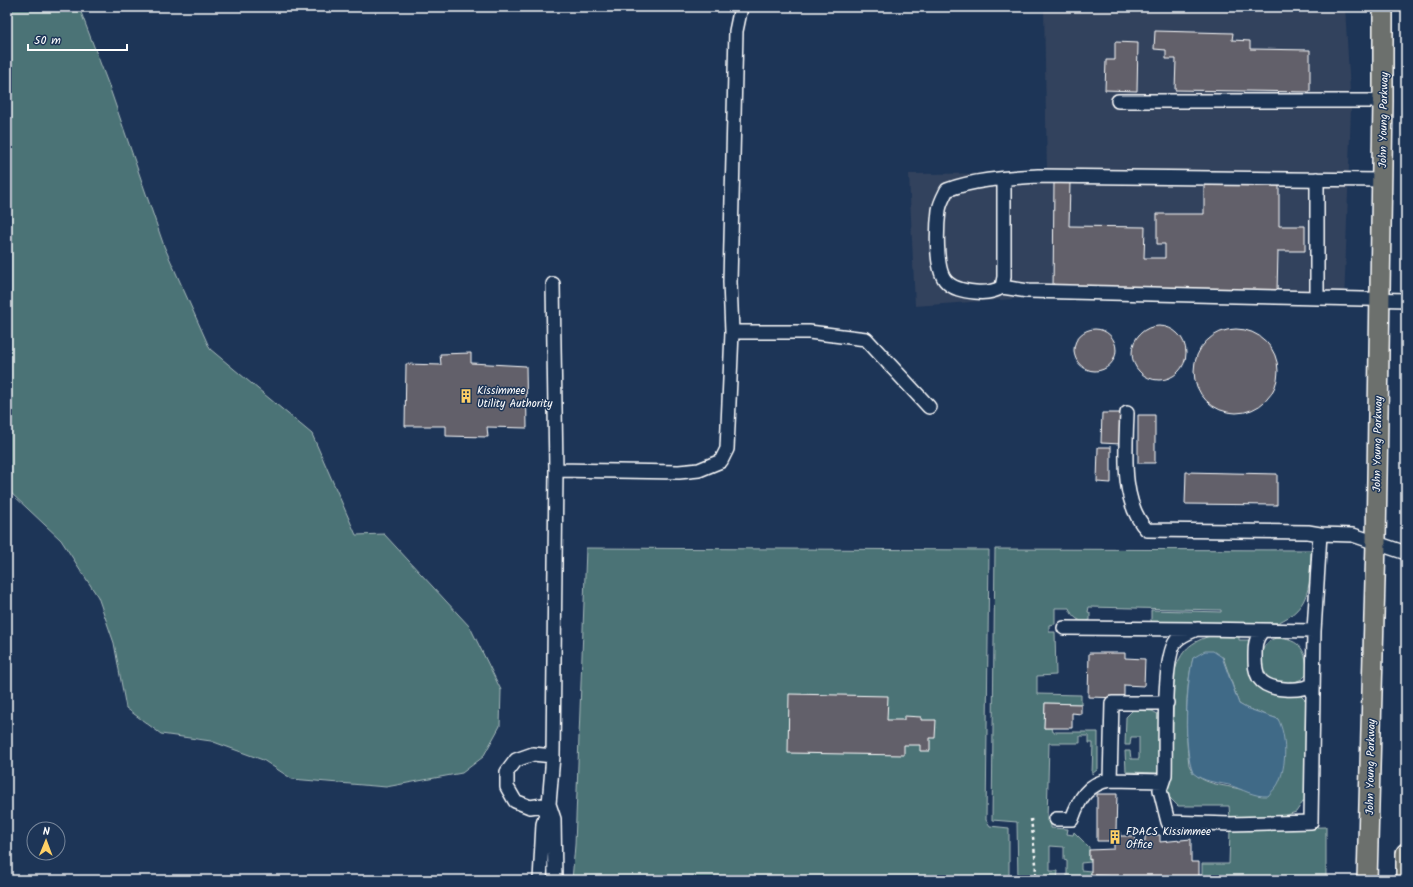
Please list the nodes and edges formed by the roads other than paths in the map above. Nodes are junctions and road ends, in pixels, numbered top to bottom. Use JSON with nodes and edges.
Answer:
{"nodes":[{"id":1,"x":741,"y":7,"type":"edge"},
{"id":2,"x":1383,"y":7,"type":"edge"},
{"id":3,"x":1118,"y":101,"type":"dead end"},
{"id":4,"x":1384,"y":101,"type":"junction"},
{"id":5,"x":1004,"y":179,"type":"junction"},
{"id":6,"x":1317,"y":179,"type":"junction"},
{"id":7,"x":1382,"y":180,"type":"junction"},
{"id":8,"x":553,"y":284,"type":"dead end"},
{"id":9,"x":1002,"y":287,"type":"junction"},
{"id":10,"x":1317,"y":298,"type":"junction"},
{"id":11,"x":1380,"y":300,"type":"junction"},
{"id":12,"x":1406,"y":300,"type":"edge"},
{"id":13,"x":732,"y":332,"type":"junction"},
{"id":14,"x":929,"y":407,"type":"dead end"},
{"id":15,"x":1127,"y":413,"type":"dead end"},
{"id":16,"x":556,"y":470,"type":"junction"},
{"id":17,"x":1320,"y":534,"type":"junction"},
{"id":18,"x":1376,"y":542,"type":"junction"},
{"id":19,"x":1406,"y":553,"type":"edge"},
{"id":20,"x":1064,"y":628,"type":"dead end"},
{"id":21,"x":1197,"y":629,"type":"junction"},
{"id":22,"x":1262,"y":631,"type":"junction"},
{"id":23,"x":1314,"y":631,"type":"junction"},
{"id":24,"x":1314,"y":685,"type":"junction"},
{"id":25,"x":1167,"y":703,"type":"junction"},
{"id":26,"x":553,"y":756,"type":"junction"},
{"id":27,"x":1110,"y":780,"type":"junction"},
{"id":28,"x":1163,"y":781,"type":"junction"},
{"id":29,"x":549,"y":804,"type":"junction"},
{"id":30,"x":1056,"y":819,"type":"dead end"},
{"id":31,"x":1406,"y":853,"type":"edge"},
{"id":32,"x":540,"y":880,"type":"edge"},
{"id":33,"x":555,"y":880,"type":"edge"},
{"id":34,"x":1367,"y":880,"type":"edge"},
{"id":35,"x":1406,"y":880,"type":"edge"}],
"edges":[{"from":1,"to":13,"type":"street"},
{"from":2,"to":4,"type":"highway","name":"John Young Parkway"},
{"from":3,"to":4,"type":"street"},
{"from":4,"to":7,"type":"highway","name":"John Young Parkway"},
{"from":5,"to":6,"type":"street"},
{"from":5,"to":9,"type":"street"},
{"from":5,"to":9,"type":"street"},
{"from":6,"to":7,"type":"street"},
{"from":6,"to":10,"type":"street"},
{"from":7,"to":11,"type":"highway","name":"John Young Parkway"},
{"from":8,"to":16,"type":"street"},
{"from":9,"to":10,"type":"street"},
{"from":10,"to":11,"type":"street"},
{"from":11,"to":12,"type":"street"},
{"from":11,"to":18,"type":"highway","name":"John Young Parkway"},
{"from":13,"to":14,"type":"street"},
{"from":13,"to":16,"type":"street"},
{"from":15,"to":17,"type":"street"},
{"from":16,"to":26,"type":"street"},
{"from":17,"to":18,"type":"street"},
{"from":17,"to":23,"type":"street"},
{"from":18,"to":19,"type":"street"},
{"from":18,"to":34,"type":"highway","name":"John Young Parkway"},
{"from":20,"to":21,"type":"street"},
{"from":21,"to":22,"type":"street"},
{"from":21,"to":25,"type":"street"},
{"from":22,"to":23,"type":"street"},
{"from":22,"to":24,"type":"street"},
{"from":23,"to":24,"type":"street"},
{"from":24,"to":28,"type":"street"},
{"from":25,"to":27,"type":"street"},
{"from":25,"to":28,"type":"street"},
{"from":26,"to":29,"type":"street"},
{"from":26,"to":29,"type":"street"},
{"from":27,"to":28,"type":"street"},
{"from":27,"to":30,"type":"street"},
{"from":29,"to":32,"type":"street"},
{"from":29,"to":33,"type":"street"},
{"from":31,"to":35,"type":"highway"}]}
